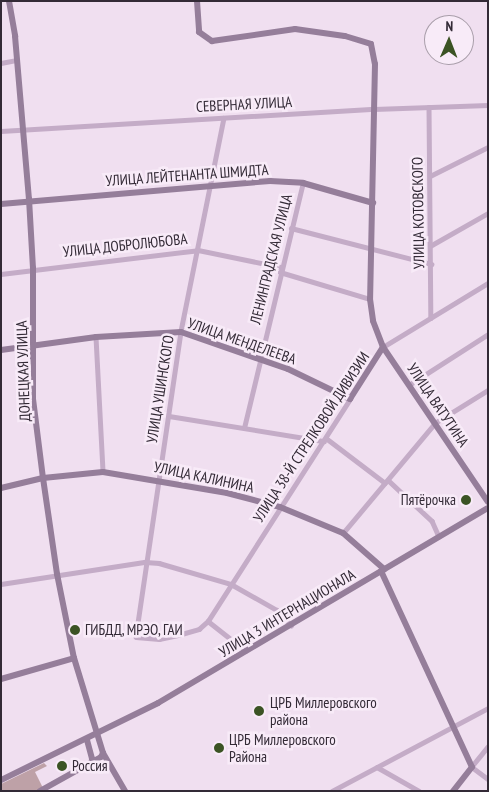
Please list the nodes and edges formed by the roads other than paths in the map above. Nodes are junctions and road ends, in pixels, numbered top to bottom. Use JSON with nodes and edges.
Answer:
{"nodes":[{"id":1,"x":9,"y":1,"type":"edge"},
{"id":2,"x":197,"y":1,"type":"edge"},
{"id":3,"x":17,"y":60,"type":"junction"},
{"id":4,"x":1,"y":63,"type":"edge"},
{"id":5,"x":488,"y":105,"type":"edge"},
{"id":6,"x":429,"y":107,"type":"junction"},
{"id":7,"x":374,"y":109,"type":"junction"},
{"id":8,"x":224,"y":118,"type":"junction"},
{"id":9,"x":22,"y":129,"type":"junction"},
{"id":10,"x":1,"y":131,"type":"edge"},
{"id":11,"x":488,"y":147,"type":"edge"},
{"id":12,"x":430,"y":176,"type":"junction"},
{"id":13,"x":303,"y":183,"type":"junction"},
{"id":14,"x":212,"y":184,"type":"junction"},
{"id":15,"x":29,"y":199,"type":"junction"},
{"id":16,"x":373,"y":203,"type":"junction"},
{"id":17,"x":1,"y":204,"type":"edge"},
{"id":18,"x":488,"y":213,"type":"edge"},
{"id":19,"x":291,"y":228,"type":"junction"},
{"id":20,"x":430,"y":246,"type":"junction"},
{"id":21,"x":372,"y":249,"type":"junction"},
{"id":22,"x":198,"y":250,"type":"junction"},
{"id":23,"x":431,"y":264,"type":"junction"},
{"id":24,"x":33,"y":268,"type":"junction"},
{"id":25,"x":280,"y":269,"type":"junction"},
{"id":26,"x":1,"y":274,"type":"edge"},
{"id":27,"x":488,"y":283,"type":"edge"},
{"id":28,"x":370,"y":299,"type":"junction"},
{"id":29,"x":431,"y":318,"type":"junction"},
{"id":30,"x":181,"y":332,"type":"junction"},
{"id":31,"x":488,"y":334,"type":"edge"},
{"id":32,"x":96,"y":337,"type":"junction"},
{"id":33,"x":34,"y":344,"type":"junction"},
{"id":34,"x":384,"y":347,"type":"junction"},
{"id":35,"x":1,"y":350,"type":"edge"},
{"id":36,"x":260,"y":359,"type":"junction"},
{"id":37,"x":409,"y":385,"type":"junction"},
{"id":38,"x":488,"y":390,"type":"edge"},
{"id":39,"x":350,"y":399,"type":"junction"},
{"id":40,"x":169,"y":416,"type":"junction"},
{"id":41,"x":435,"y":423,"type":"junction"},
{"id":42,"x":244,"y":428,"type":"junction"},
{"id":43,"x":325,"y":440,"type":"junction"},
{"id":44,"x":103,"y":472,"type":"junction"},
{"id":45,"x":43,"y":478,"type":"junction"},
{"id":46,"x":159,"y":479,"type":"junction"},
{"id":47,"x":387,"y":481,"type":"junction"},
{"id":48,"x":1,"y":488,"type":"edge"},
{"id":49,"x":488,"y":502,"type":"edge"},
{"id":50,"x":280,"y":507,"type":"junction"},
{"id":51,"x":488,"y":508,"type":"edge"},
{"id":52,"x":343,"y":534,"type":"junction"},
{"id":53,"x":439,"y":537,"type":"junction"},
{"id":54,"x":145,"y":562,"type":"junction"},
{"id":55,"x":383,"y":570,"type":"junction"},
{"id":56,"x":57,"y":574,"type":"junction"},
{"id":57,"x":1,"y":584,"type":"edge"},
{"id":58,"x":231,"y":584,"type":"junction"},
{"id":59,"x":208,"y":621,"type":"junction"},
{"id":60,"x":291,"y":625,"type":"junction"},
{"id":61,"x":247,"y":652,"type":"junction"},
{"id":62,"x":74,"y":658,"type":"junction"},
{"id":63,"x":1,"y":679,"type":"edge"},
{"id":64,"x":488,"y":708,"type":"edge"},
{"id":65,"x":451,"y":726,"type":"junction"},
{"id":66,"x":97,"y":735,"type":"junction"},
{"id":67,"x":87,"y":740,"type":"junction"},
{"id":68,"x":488,"y":747,"type":"edge"},
{"id":69,"x":101,"y":757,"type":"junction"},
{"id":70,"x":377,"y":767,"type":"junction"},
{"id":71,"x":472,"y":767,"type":"junction"},
{"id":72,"x":1,"y":780,"type":"edge"},
{"id":73,"x":488,"y":780,"type":"edge"},
{"id":74,"x":40,"y":791,"type":"edge"},
{"id":75,"x":125,"y":791,"type":"edge"},
{"id":76,"x":332,"y":791,"type":"edge"},
{"id":77,"x":419,"y":791,"type":"edge"},
{"id":78,"x":453,"y":791,"type":"edge"}],
"edges":[{"from":1,"to":3,"type":"street","name":"ДОНЕЦКАЯ УЛИЦА"},
{"from":2,"to":7,"type":"street","name":"УЛИЦА 38-Й СТРЕЛКОВОЙ ДИВИЗИИ"},
{"from":3,"to":4,"type":"street"},
{"from":3,"to":9,"type":"street","name":"ДОНЕЦКАЯ УЛИЦА"},
{"from":5,"to":6,"type":"street","name":"СЕВЕРНАЯ УЛИЦА"},
{"from":6,"to":7,"type":"street","name":"СЕВЕРНАЯ УЛИЦА"},
{"from":6,"to":12,"type":"street","name":"УЛИЦА КОТОВСКОГО"},
{"from":7,"to":8,"type":"street","name":"СЕВЕРНАЯ УЛИЦА"},
{"from":7,"to":16,"type":"street","name":"УЛИЦА 38-Й СТРЕЛКОВОЙ ДИВИЗИИ"},
{"from":8,"to":9,"type":"street","name":"СЕВЕРНАЯ УЛИЦА"},
{"from":8,"to":14,"type":"street","name":"УЛИЦА УШИНСКОГО"},
{"from":9,"to":10,"type":"street","name":"СЕВЕРНАЯ УЛИЦА"},
{"from":9,"to":15,"type":"street","name":"ДОНЕЦКАЯ УЛИЦА"},
{"from":11,"to":12,"type":"street"},
{"from":12,"to":20,"type":"street","name":"УЛИЦА КОТОВСКОГО"},
{"from":13,"to":14,"type":"street","name":"УЛИЦА ЛЕЙТЕНАНТА ШМИДТА"},
{"from":13,"to":16,"type":"street","name":"УЛИЦА ЛЕЙТЕНАНТА ШМИДТА"},
{"from":13,"to":19,"type":"street","name":"ЛЕНИНГРАДСКАЯ УЛИЦА"},
{"from":14,"to":15,"type":"street","name":"УЛИЦА ЛЕЙТЕНАНТА ШМИДТА"},
{"from":14,"to":22,"type":"street","name":"УЛИЦА УШИНСКОГО"},
{"from":15,"to":17,"type":"street","name":"УЛИЦА ЛЕЙТЕНАНТА ШМИДТА"},
{"from":15,"to":24,"type":"street","name":"ДОНЕЦКАЯ УЛИЦА"},
{"from":16,"to":21,"type":"street","name":"УЛИЦА 38-Й СТРЕЛКОВОЙ ДИВИЗИИ"},
{"from":18,"to":20,"type":"street"},
{"from":19,"to":21,"type":"street"},
{"from":19,"to":25,"type":"street","name":"ЛЕНИНГРАДСКАЯ УЛИЦА"},
{"from":20,"to":23,"type":"street","name":"УЛИЦА КОТОВСКОГО"},
{"from":21,"to":23,"type":"street"},
{"from":21,"to":28,"type":"street","name":"УЛИЦА 38-Й СТРЕЛКОВОЙ ДИВИЗИИ"},
{"from":22,"to":24,"type":"street","name":"УЛИЦА ДОБРОЛЮБОВА"},
{"from":22,"to":25,"type":"street","name":"УЛИЦА ДОБРОЛЮБОВА"},
{"from":22,"to":30,"type":"street","name":"УЛИЦА УШИНСКОГО"},
{"from":23,"to":29,"type":"street","name":"УЛИЦА КОТОВСКОГО"},
{"from":24,"to":26,"type":"street","name":"УЛИЦА ДОБРОЛЮБОВА"},
{"from":24,"to":33,"type":"street","name":"ДОНЕЦКАЯ УЛИЦА"},
{"from":25,"to":28,"type":"street","name":"УЛИЦА ДОБРОЛЮБОВА"},
{"from":25,"to":36,"type":"street","name":"ЛЕНИНГРАДСКАЯ УЛИЦА"},
{"from":27,"to":29,"type":"street"},
{"from":28,"to":34,"type":"street","name":"УЛИЦА 38-Й СТРЕЛКОВОЙ ДИВИЗИИ"},
{"from":29,"to":34,"type":"street"},
{"from":30,"to":32,"type":"street","name":"УЛИЦА МЕНДЕЛЕЕВА"},
{"from":30,"to":36,"type":"street","name":"УЛИЦА МЕНДЕЛЕЕВА"},
{"from":30,"to":40,"type":"street","name":"УЛИЦА УШИНСКОГО"},
{"from":31,"to":37,"type":"street"},
{"from":32,"to":33,"type":"street","name":"УЛИЦА МЕНДЕЛЕЕВА"},
{"from":32,"to":44,"type":"street"},
{"from":33,"to":35,"type":"street","name":"УЛИЦА МЕНДЕЛЕЕВА"},
{"from":33,"to":45,"type":"street","name":"ДОНЕЦКАЯ УЛИЦА"},
{"from":34,"to":37,"type":"street","name":"УЛИЦА ВАТУТИНА"},
{"from":34,"to":39,"type":"street","name":"УЛИЦА 38-Й СТРЕЛКОВОЙ ДИВИЗИИ"},
{"from":36,"to":39,"type":"street","name":"УЛИЦА МЕНДЕЛЕЕВА"},
{"from":36,"to":42,"type":"street","name":"ЛЕНИНГРАДСКАЯ УЛИЦА"},
{"from":37,"to":41,"type":"street","name":"УЛИЦА ВАТУТИНА"},
{"from":38,"to":41,"type":"street"},
{"from":39,"to":43,"type":"street","name":"УЛИЦА 38-Й СТРЕЛКОВОЙ ДИВИЗИИ"},
{"from":40,"to":42,"type":"street"},
{"from":40,"to":46,"type":"street","name":"УЛИЦА УШИНСКОГО"},
{"from":41,"to":47,"type":"street"},
{"from":41,"to":49,"type":"street","name":"УЛИЦА ВАТУТИНА"},
{"from":42,"to":43,"type":"street"},
{"from":43,"to":47,"type":"street"},
{"from":43,"to":50,"type":"street","name":"УЛИЦА 38-Й СТРЕЛКОВОЙ ДИВИЗИИ"},
{"from":44,"to":45,"type":"street","name":"УЛИЦА КАЛИНИНА"},
{"from":44,"to":46,"type":"street","name":"УЛИЦА КАЛИНИНА"},
{"from":45,"to":48,"type":"street","name":"УЛИЦА КАЛИНИНА"},
{"from":45,"to":56,"type":"street","name":"ДОНЕЦКАЯ УЛИЦА"},
{"from":46,"to":50,"type":"street","name":"УЛИЦА КАЛИНИНА"},
{"from":46,"to":54,"type":"street","name":"УЛИЦА УШИНСКОГО"},
{"from":47,"to":52,"type":"street"},
{"from":47,"to":53,"type":"street"},
{"from":50,"to":52,"type":"street","name":"УЛИЦА КАЛИНИНА"},
{"from":50,"to":58,"type":"street","name":"УЛИЦА 38-Й СТРЕЛКОВОЙ ДИВИЗИИ"},
{"from":51,"to":53,"type":"street","name":"УЛИЦА 3 ИНТЕРНАЦИОНАЛА"},
{"from":52,"to":55,"type":"street","name":"УЛИЦА КАЛИНИНА"},
{"from":53,"to":55,"type":"street","name":"УЛИЦА 3 ИНТЕРНАЦИОНАЛА"},
{"from":54,"to":56,"type":"street"},
{"from":54,"to":58,"type":"street"},
{"from":54,"to":59,"type":"street","name":"УЛИЦА УШИНСКОГО"},
{"from":55,"to":60,"type":"street","name":"УЛИЦА 3 ИНТЕРНАЦИОНАЛА"},
{"from":55,"to":65,"type":"street","name":"УЛИЦА КАЛИНИНА"},
{"from":56,"to":57,"type":"street"},
{"from":56,"to":62,"type":"street","name":"ДОНЕЦКАЯ УЛИЦА"},
{"from":58,"to":59,"type":"street","name":"УЛИЦА 38-Й СТРЕЛКОВОЙ ДИВИЗИИ"},
{"from":58,"to":60,"type":"street"},
{"from":59,"to":61,"type":"street"},
{"from":60,"to":61,"type":"street","name":"УЛИЦА 3 ИНТЕРНАЦИОНАЛА"},
{"from":61,"to":66,"type":"street","name":"УЛИЦА 3 ИНТЕРНАЦИОНАЛА"},
{"from":62,"to":63,"type":"street"},
{"from":62,"to":66,"type":"street","name":"ДОНЕЦКАЯ УЛИЦА"},
{"from":64,"to":65,"type":"street"},
{"from":65,"to":70,"type":"street"},
{"from":65,"to":71,"type":"street","name":"УЛИЦА КАЛИНИНА"},
{"from":66,"to":67,"type":"street","name":"УЛИЦА 3 ИНТЕРНАЦИОНАЛА"},
{"from":66,"to":69,"type":"street"},
{"from":67,"to":69,"type":"street"},
{"from":67,"to":72,"type":"street","name":"УЛИЦА 3 ИНТЕРНАЦИОНАЛА"},
{"from":68,"to":71,"type":"street"},
{"from":69,"to":74,"type":"street"},
{"from":69,"to":75,"type":"street"},
{"from":70,"to":76,"type":"street"},
{"from":70,"to":77,"type":"street"},
{"from":71,"to":73,"type":"street","name":"УЛИЦА КАЛИНИНА"},
{"from":71,"to":78,"type":"street"}]}
